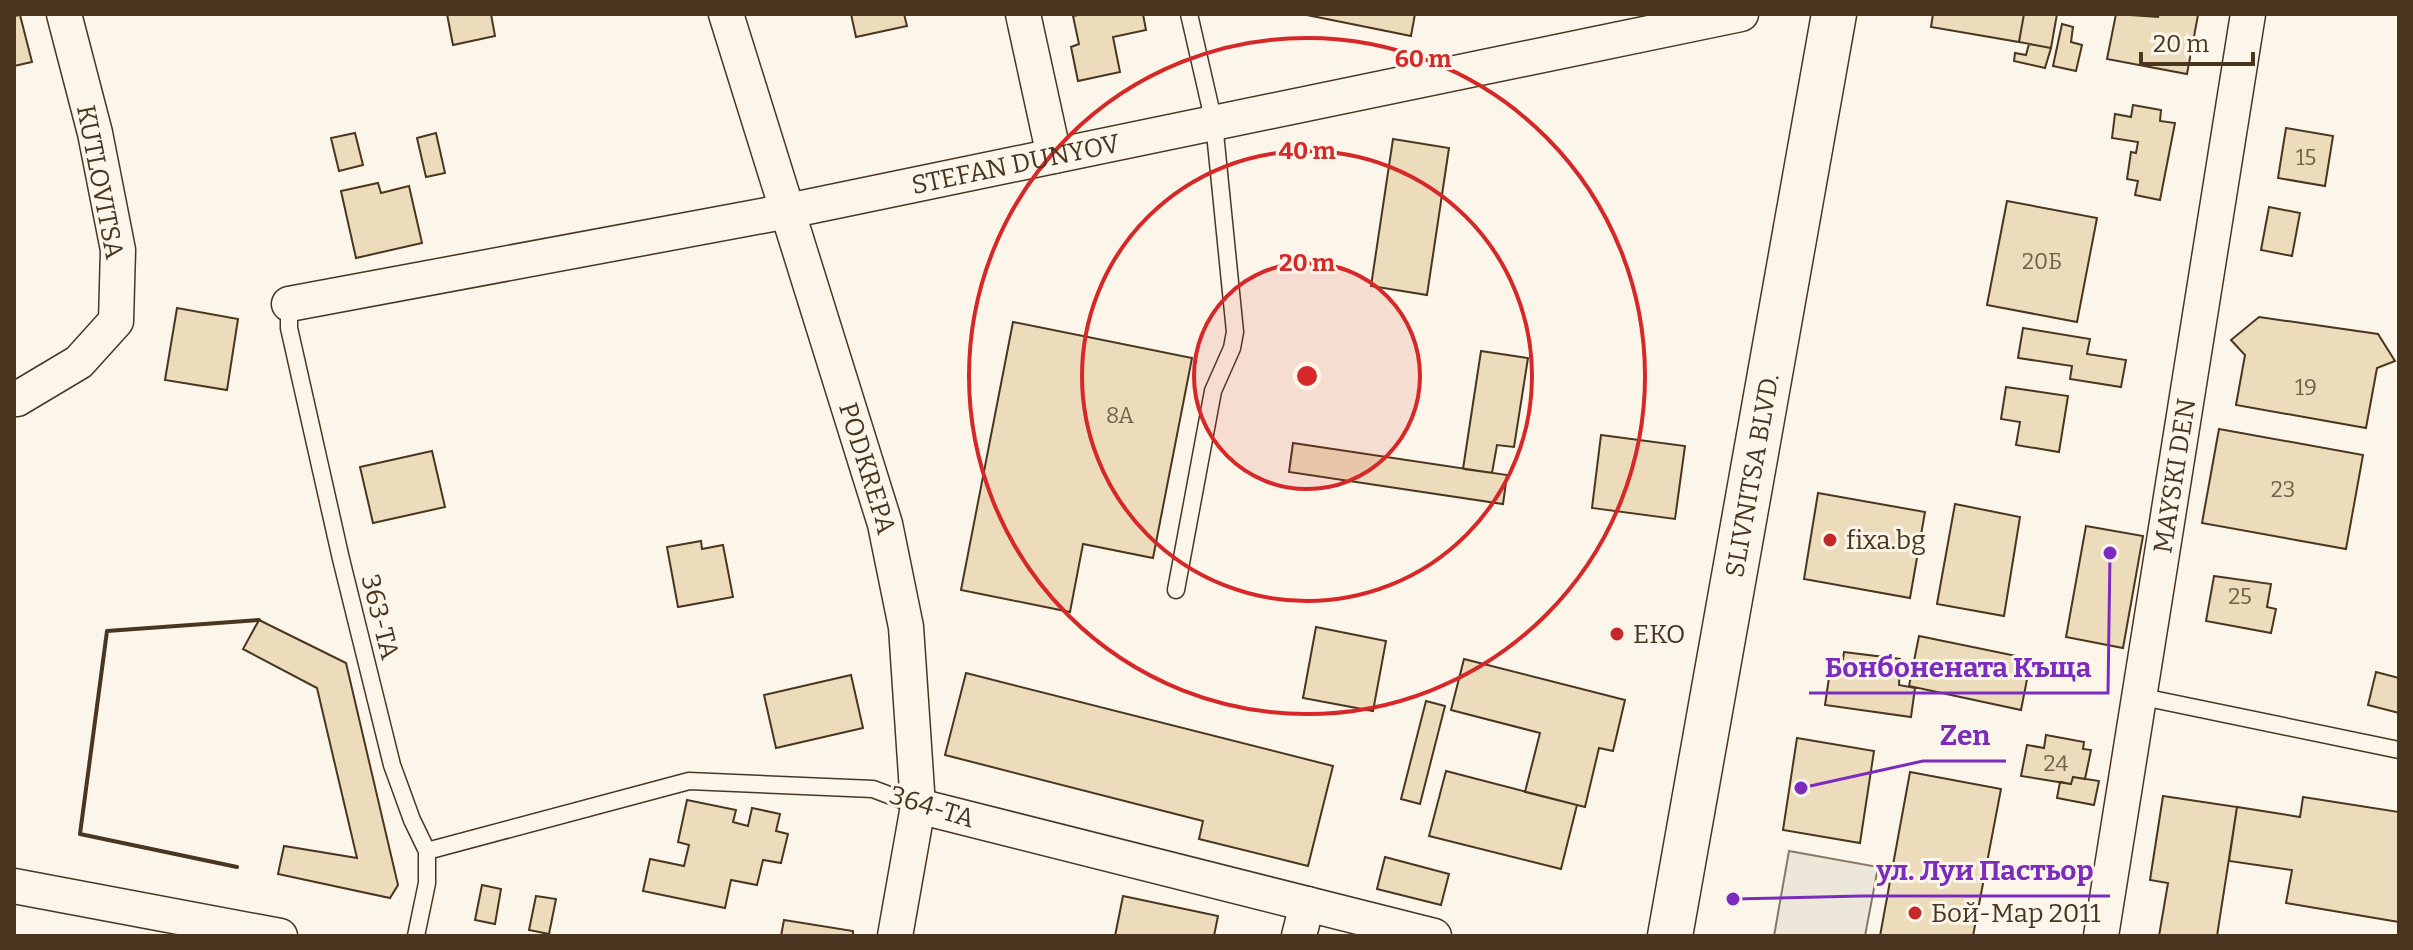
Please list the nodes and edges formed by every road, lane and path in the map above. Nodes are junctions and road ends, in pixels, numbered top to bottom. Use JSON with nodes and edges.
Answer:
{"nodes":[{"id":1,"x":64,"y":14,"type":"edge"},
{"id":2,"x":726,"y":14,"type":"edge"},
{"id":3,"x":1023,"y":14,"type":"edge"},
{"id":4,"x":1189,"y":14,"type":"edge"},
{"id":5,"x":1741,"y":14,"type":"edge"},
{"id":6,"x":1834,"y":14,"type":"edge"},
{"id":7,"x":2248,"y":14,"type":"edge"},
{"id":8,"x":1214,"y":123,"type":"junction"},
{"id":9,"x":1054,"y":156,"type":"junction"},
{"id":10,"x":788,"y":211,"type":"junction"},
{"id":11,"x":289,"y":304,"type":"joint"},
{"id":12,"x":18,"y":394,"type":"edge"},
{"id":13,"x":1176,"y":590,"type":"dead end"},
{"id":14,"x":2138,"y":696,"type":"junction"},
{"id":15,"x":2399,"y":750,"type":"edge"},
{"id":16,"x":918,"y":806,"type":"junction"},
{"id":17,"x":427,"y":851,"type":"junction"},
{"id":18,"x":14,"y":886,"type":"edge"},
{"id":19,"x":1303,"y":920,"type":"edge"},
{"id":20,"x":280,"y":936,"type":"edge"},
{"id":21,"x":416,"y":936,"type":"edge"},
{"id":22,"x":895,"y":936,"type":"edge"},
{"id":23,"x":1434,"y":936,"type":"edge"},
{"id":24,"x":1670,"y":936,"type":"edge"},
{"id":25,"x":2101,"y":936,"type":"edge"}],
"edges":[{"from":1,"to":12,"type":"street","name":"KUTLOVITSA"},
{"from":2,"to":10,"type":"street","name":"PODKREPA"},
{"from":3,"to":9,"type":"street"},
{"from":4,"to":8,"type":"lane"},
{"from":5,"to":8,"type":"street","name":"STEFAN DUNYOV"},
{"from":6,"to":24,"type":"main road","name":"SLIVNITSA BLVD."},
{"from":7,"to":14,"type":"street","name":"MAYSKI DEN"},
{"from":8,"to":9,"type":"street","name":"STEFAN DUNYOV"},
{"from":8,"to":13,"type":"lane"},
{"from":9,"to":10,"type":"street","name":"STEFAN DUNYOV"},
{"from":10,"to":11,"type":"street","name":"STEFAN DUNYOV"},
{"from":10,"to":16,"type":"street","name":"PODKREPA"},
{"from":11,"to":17,"type":"lane","name":"363-ТА"},
{"from":14,"to":15,"type":"lane"},
{"from":14,"to":25,"type":"street","name":"MAYSKI DEN"},
{"from":16,"to":17,"type":"lane","name":"364-ТА"},
{"from":16,"to":19,"type":"street","name":"364-ТА"},
{"from":16,"to":22,"type":"street","name":"PODKREPA"},
{"from":17,"to":21,"type":"lane","name":"363-ТА"},
{"from":18,"to":20,"type":"street"},
{"from":19,"to":23,"type":"street","name":"364-ТА"}]}
